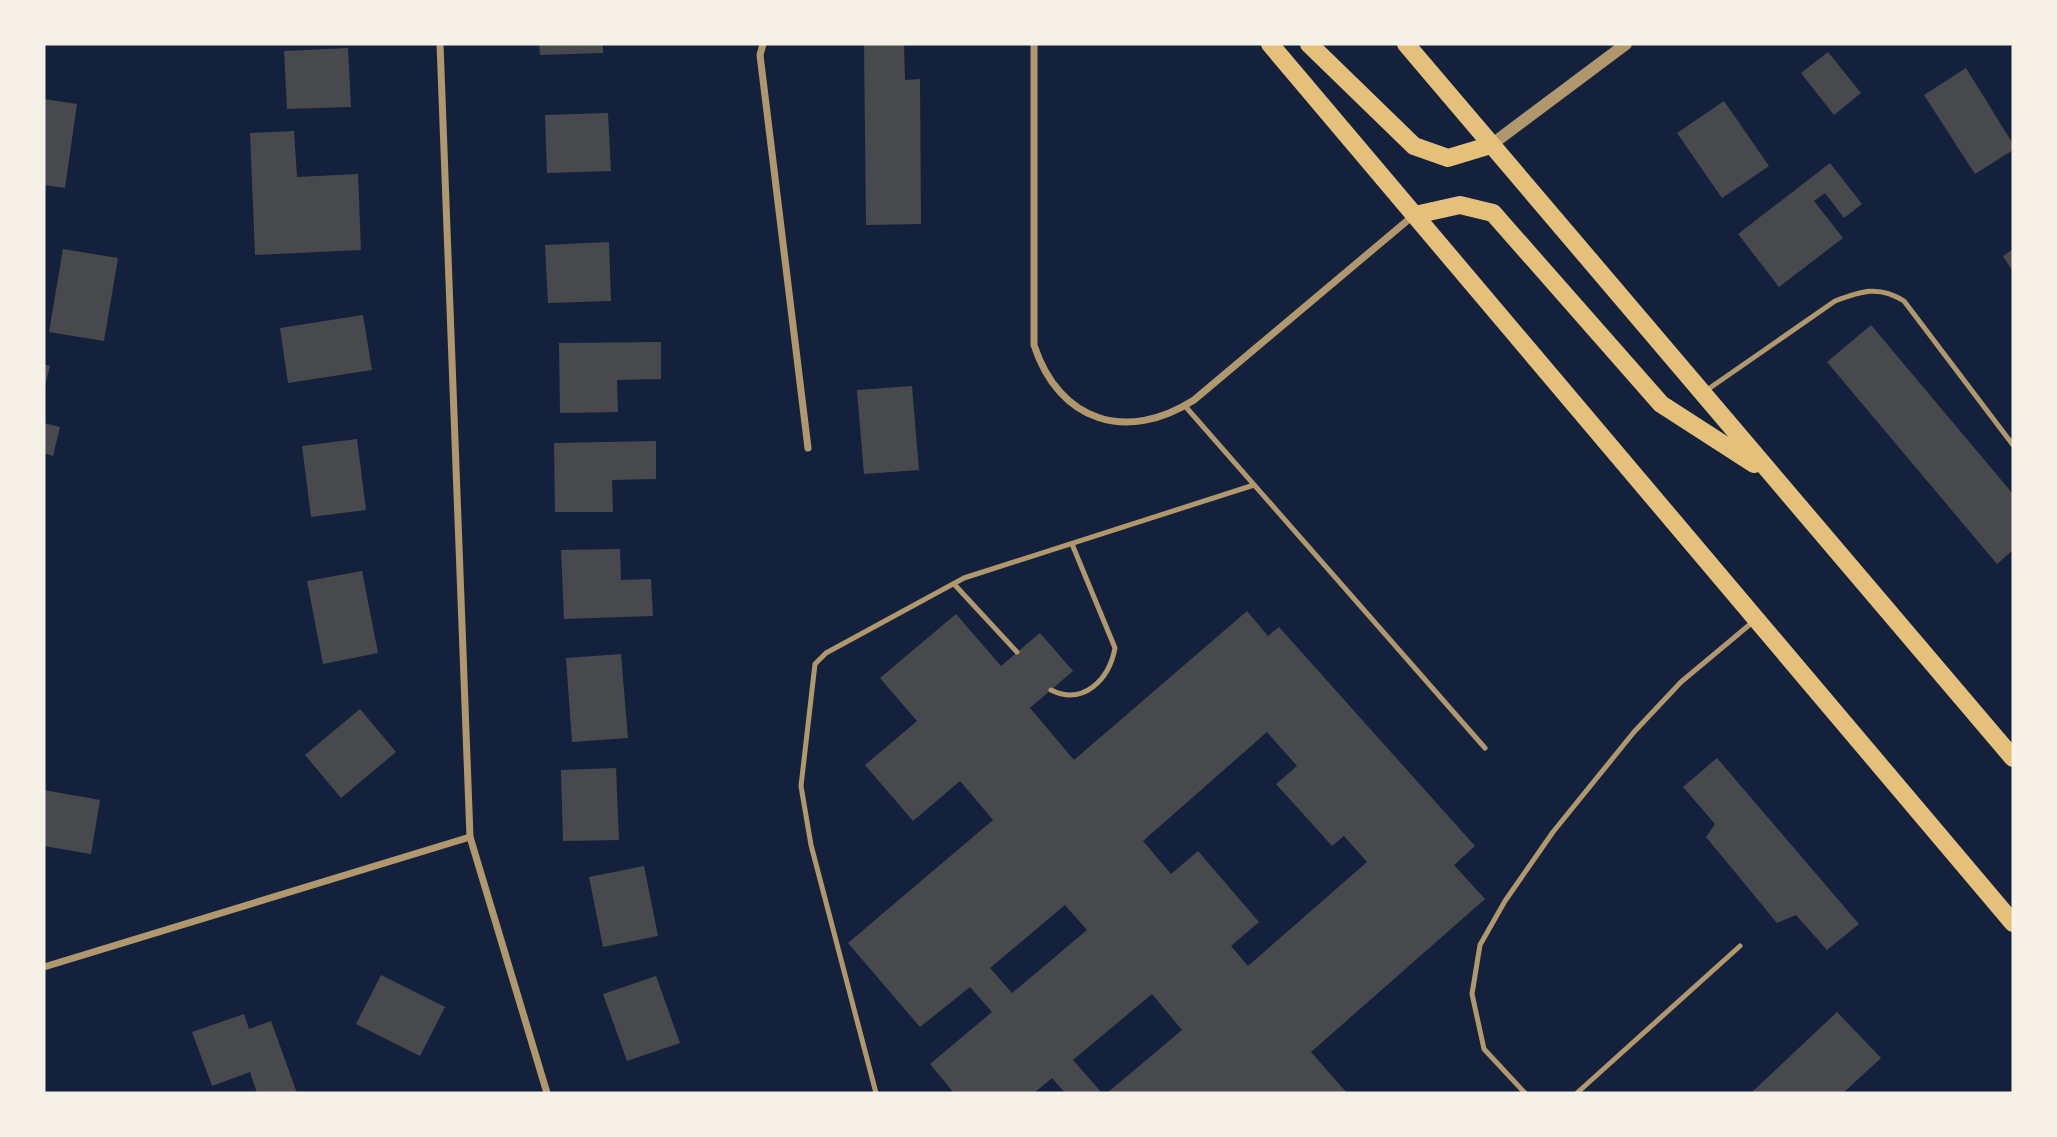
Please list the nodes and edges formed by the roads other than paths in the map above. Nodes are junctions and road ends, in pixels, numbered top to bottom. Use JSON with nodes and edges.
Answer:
{"nodes":[{"id":1,"x":440,"y":44,"type":"edge"},
{"id":2,"x":763,"y":44,"type":"edge"},
{"id":3,"x":1034,"y":44,"type":"edge"},
{"id":4,"x":1270,"y":44,"type":"edge"},
{"id":5,"x":1309,"y":44,"type":"edge"},
{"id":6,"x":1406,"y":44,"type":"edge"},
{"id":7,"x":1626,"y":44,"type":"edge"},
{"id":8,"x":1491,"y":145,"type":"junction"},
{"id":9,"x":1415,"y":215,"type":"junction"},
{"id":10,"x":1703,"y":393,"type":"junction"},
{"id":11,"x":1185,"y":406,"type":"junction"},
{"id":12,"x":2013,"y":445,"type":"edge"},
{"id":13,"x":808,"y":448,"type":"dead end"},
{"id":14,"x":1769,"y":473,"type":"junction"},
{"id":15,"x":1254,"y":485,"type":"junction"},
{"id":16,"x":1072,"y":544,"type":"junction"},
{"id":17,"x":954,"y":584,"type":"junction"},
{"id":18,"x":1756,"y":619,"type":"junction"},
{"id":19,"x":1017,"y":652,"type":"dead end"},
{"id":20,"x":1051,"y":690,"type":"dead end"},
{"id":21,"x":1485,"y":748,"type":"dead end"},
{"id":22,"x":2013,"y":758,"type":"edge"},
{"id":23,"x":470,"y":836,"type":"junction"},
{"id":24,"x":2013,"y":923,"type":"edge"},
{"id":25,"x":1740,"y":946,"type":"dead end"},
{"id":26,"x":44,"y":967,"type":"edge"},
{"id":27,"x":547,"y":1093,"type":"edge"},
{"id":28,"x":876,"y":1093,"type":"edge"},
{"id":29,"x":1525,"y":1093,"type":"edge"},
{"id":30,"x":1577,"y":1093,"type":"edge"}],
"edges":[{"from":1,"to":23,"type":"street"},
{"from":2,"to":13,"type":"street"},
{"from":3,"to":11,"type":"street"},
{"from":4,"to":9,"type":"main road"},
{"from":5,"to":8,"type":"main road"},
{"from":6,"to":8,"type":"main road"},
{"from":7,"to":8,"type":"street"},
{"from":8,"to":10,"type":"main road"},
{"from":9,"to":11,"type":"street"},
{"from":9,"to":14,"type":"main road"},
{"from":9,"to":18,"type":"main road"},
{"from":10,"to":12,"type":"lane"},
{"from":10,"to":14,"type":"main road"},
{"from":11,"to":15,"type":"lane"},
{"from":14,"to":22,"type":"main road"},
{"from":15,"to":16,"type":"lane"},
{"from":15,"to":21,"type":"lane"},
{"from":16,"to":17,"type":"lane"},
{"from":16,"to":20,"type":"lane"},
{"from":17,"to":19,"type":"lane"},
{"from":17,"to":28,"type":"lane"},
{"from":18,"to":24,"type":"main road"},
{"from":18,"to":29,"type":"lane"},
{"from":23,"to":26,"type":"street"},
{"from":23,"to":27,"type":"street"},
{"from":25,"to":30,"type":"lane"}]}
